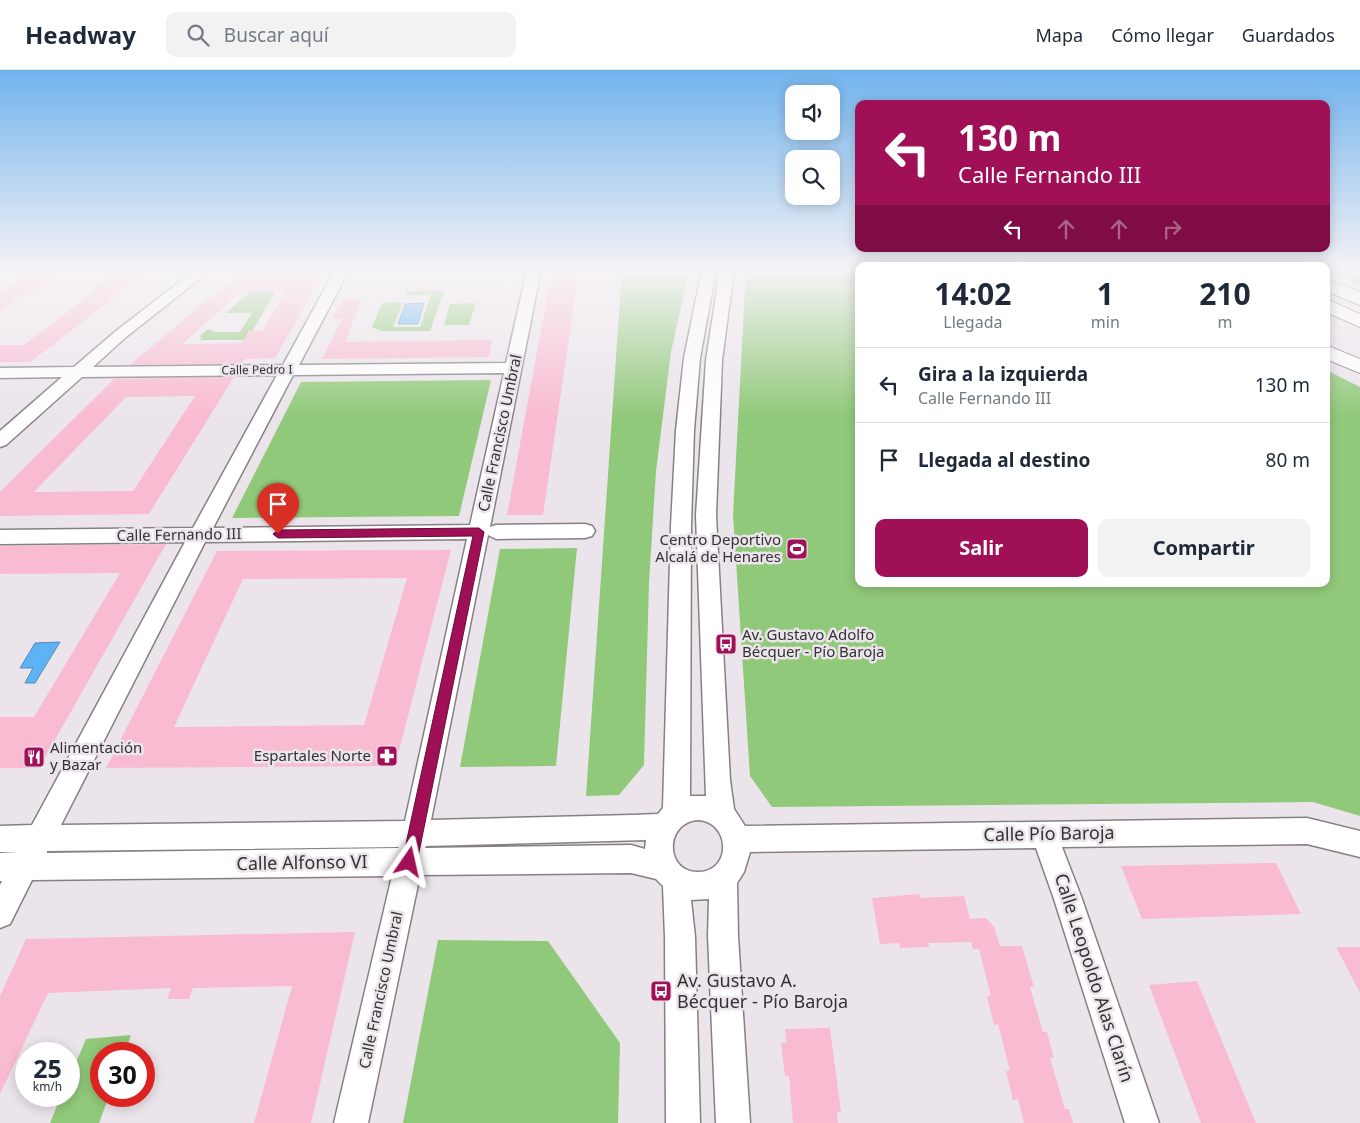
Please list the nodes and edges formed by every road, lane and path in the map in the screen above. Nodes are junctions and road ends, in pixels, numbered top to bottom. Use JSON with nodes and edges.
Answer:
{"nodes":[{"id":1,"x":126,"y":319,"type":"edge"},
{"id":2,"x":142,"y":319,"type":"edge"},
{"id":3,"x":315,"y":319,"type":"edge"},
{"id":4,"x":524,"y":319,"type":"edge"},
{"id":5,"x":700,"y":319,"type":"edge"},
{"id":6,"x":720,"y":319,"type":"edge"},
{"id":7,"x":1330,"y":334,"type":"edge"},
{"id":8,"x":1360,"y":348,"type":"edge"},
{"id":9,"x":1330,"y":353,"type":"edge"},
{"id":10,"x":1360,"y":367,"type":"edge"},
{"id":11,"x":514,"y":368,"type":"junction"},
{"id":12,"x":288,"y":370,"type":"junction"},
{"id":13,"x":76,"y":372,"type":"junction"},
{"id":14,"x":0,"y":373,"type":"edge"},
{"id":15,"x":59,"y":373,"type":"junction"},
{"id":16,"x":0,"y":424,"type":"edge"},
{"id":17,"x":0,"y":441,"type":"edge"},
{"id":18,"x":586,"y":531,"type":"dead end"},
{"id":19,"x":488,"y":532,"type":"junction"},
{"id":20,"x":199,"y":535,"type":"junction"},
{"id":21,"x":0,"y":537,"type":"edge"},
{"id":22,"x":722,"y":816,"type":"junction"},
{"id":23,"x":669,"y":820,"type":"junction"},
{"id":24,"x":415,"y":833,"type":"junction"},
{"id":25,"x":1044,"y":834,"type":"junction"},
{"id":26,"x":0,"y":839,"type":"edge"},
{"id":27,"x":39,"y":839,"type":"junction"},
{"id":28,"x":737,"y":839,"type":"junction"},
{"id":29,"x":1360,"y":844,"type":"edge"},
{"id":30,"x":409,"y":862,"type":"junction"},
{"id":31,"x":12,"y":867,"type":"edge"},
{"id":32,"x":669,"y":873,"type":"junction"},
{"id":33,"x":724,"y":878,"type":"junction"},
{"id":34,"x":0,"y":914,"type":"edge"},
{"id":35,"x":351,"y":1123,"type":"edge"},
{"id":36,"x":684,"y":1123,"type":"edge"},
{"id":37,"x":733,"y":1123,"type":"edge"},
{"id":38,"x":1142,"y":1123,"type":"edge"}],
"edges":[{"from":1,"to":15,"type":"street"},
{"from":2,"to":13,"type":"street"},
{"from":3,"to":12,"type":"street"},
{"from":4,"to":11,"type":"street","name":"Calle Francisco Umbral"},
{"from":5,"to":23,"type":"street"},
{"from":6,"to":22,"type":"street"},
{"from":7,"to":8,"type":"highway"},
{"from":9,"to":10,"type":"highway"},
{"from":11,"to":12,"type":"street","name":"Calle Pedro I"},
{"from":11,"to":19,"type":"street","name":"Calle Francisco Umbral"},
{"from":12,"to":13,"type":"street","name":"Calle Pedro I"},
{"from":12,"to":20,"type":"street"},
{"from":13,"to":15,"type":"street","name":"Calle Pedro I"},
{"from":13,"to":17,"type":"street"},
{"from":14,"to":15,"type":"street","name":"Calle Pedro I"},
{"from":15,"to":16,"type":"street"},
{"from":18,"to":19,"type":"street","name":"Calle Fernando III"},
{"from":19,"to":20,"type":"street","name":"Calle Fernando III"},
{"from":19,"to":24,"type":"street","name":"Calle Francisco Umbral"},
{"from":20,"to":21,"type":"street","name":"Calle Fernando III"},
{"from":20,"to":27,"type":"street"},
{"from":22,"to":23,"type":"street"},
{"from":22,"to":28,"type":"street"},
{"from":23,"to":24,"type":"street","name":"Calle Alfonso VI"},
{"from":23,"to":32,"type":"street"},
{"from":24,"to":27,"type":"street","name":"Calle Alfonso VI"},
{"from":24,"to":30,"type":"street","name":"Calle Francisco Umbral"},
{"from":25,"to":28,"type":"street","name":"Calle Pío Baroja"},
{"from":25,"to":29,"type":"street","name":"Calle Pío Baroja"},
{"from":25,"to":38,"type":"street","name":"Calle Leopoldo Alas Clarín"},
{"from":26,"to":27,"type":"street","name":"Calle Alfonso VI"},
{"from":27,"to":31,"type":"street"},
{"from":28,"to":33,"type":"street"},
{"from":30,"to":31,"type":"street","name":"Calle Alfonso VI"},
{"from":30,"to":32,"type":"street","name":"Calle Alfonso VI"},
{"from":30,"to":35,"type":"street","name":"Calle Francisco Umbral"},
{"from":31,"to":34,"type":"street"},
{"from":32,"to":33,"type":"street"},
{"from":32,"to":36,"type":"street"},
{"from":33,"to":37,"type":"street"}]}
